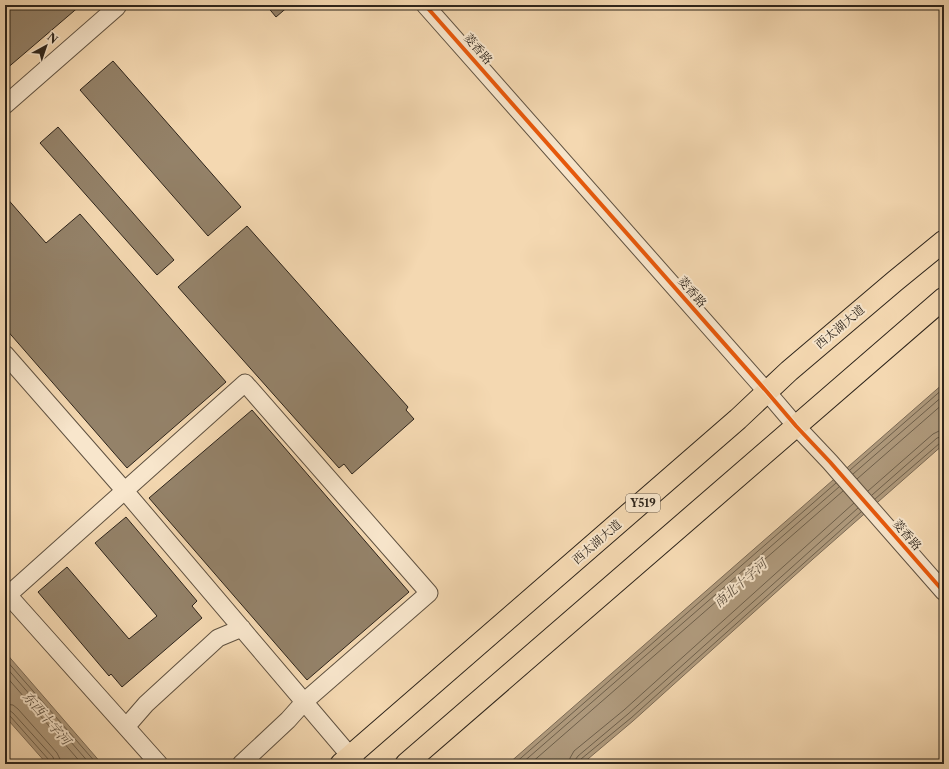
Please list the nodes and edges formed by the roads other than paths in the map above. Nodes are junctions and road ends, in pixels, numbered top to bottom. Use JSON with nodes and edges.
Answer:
{"nodes":[{"id":1,"x":115,"y":5,"type":"edge"},
{"id":2,"x":425,"y":5,"type":"edge"},
{"id":3,"x":5,"y":105,"type":"edge"},
{"id":4,"x":944,"y":241,"type":"edge"},
{"id":5,"x":944,"y":298,"type":"edge"},
{"id":6,"x":5,"y":354,"type":"edge"},
{"id":7,"x":767,"y":392,"type":"junction"},
{"id":8,"x":796,"y":426,"type":"junction"},
{"id":9,"x":125,"y":491,"type":"junction"},
{"id":10,"x":944,"y":592,"type":"edge"},
{"id":11,"x":242,"y":628,"type":"junction"},
{"id":12,"x":305,"y":701,"type":"junction"},
{"id":13,"x":126,"y":727,"type":"junction"},
{"id":14,"x":350,"y":761,"type":"edge"},
{"id":15,"x":159,"y":764,"type":"edge"},
{"id":16,"x":241,"y":764,"type":"edge"},
{"id":17,"x":406,"y":764,"type":"edge"}],
"edges":[{"from":1,"to":3,"type":"street"},
{"from":2,"to":7,"type":"street","name":"菱香路"},
{"from":4,"to":7,"type":"main road","name":"西太湖大道","number":"Y519"},
{"from":5,"to":8,"type":"main road"},
{"from":6,"to":9,"type":"street"},
{"from":7,"to":8,"type":"street","name":"菱香路"},
{"from":7,"to":14,"type":"main road","name":"西太湖大道","number":"Y519"},
{"from":8,"to":10,"type":"street","name":"菱香路"},
{"from":8,"to":17,"type":"main road"},
{"from":9,"to":11,"type":"street"},
{"from":9,"to":12,"type":"street"},
{"from":9,"to":13,"type":"street"},
{"from":11,"to":12,"type":"street"},
{"from":11,"to":13,"type":"street"},
{"from":12,"to":14,"type":"street"},
{"from":12,"to":16,"type":"street"},
{"from":13,"to":15,"type":"street"}]}
